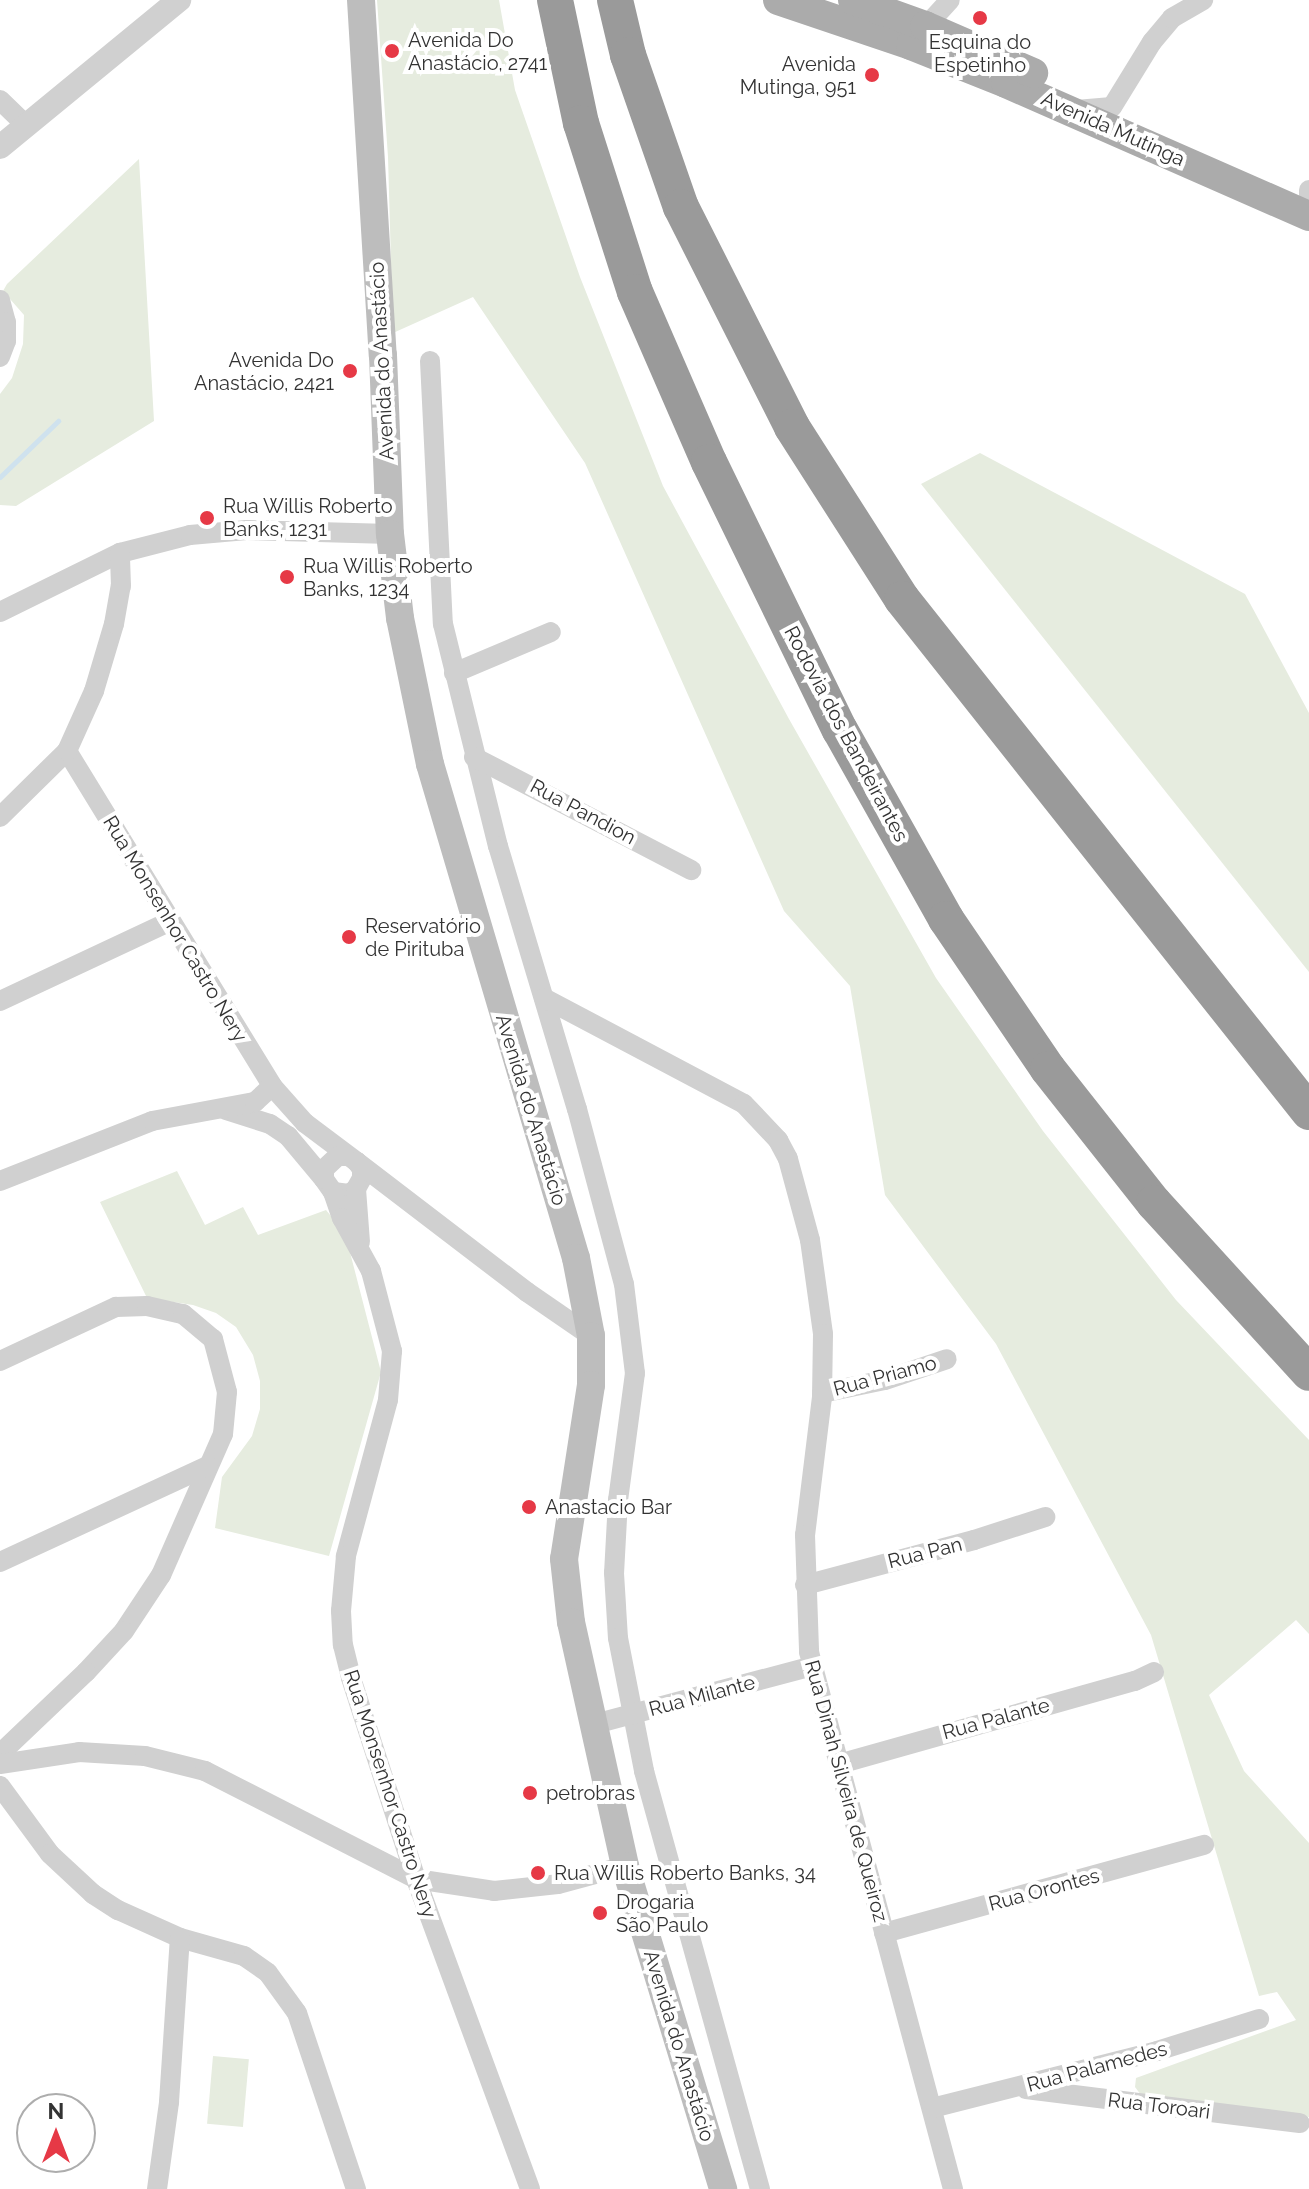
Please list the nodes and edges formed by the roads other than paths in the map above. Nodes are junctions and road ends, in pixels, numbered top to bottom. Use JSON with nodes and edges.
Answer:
{"nodes":[{"id":1,"x":179,"y":0,"type":"edge"},
{"id":2,"x":555,"y":0,"type":"edge"},
{"id":3,"x":615,"y":0,"type":"edge"},
{"id":4,"x":778,"y":0,"type":"edge"},
{"id":5,"x":853,"y":0,"type":"edge"},
{"id":6,"x":950,"y":0,"type":"edge"},
{"id":7,"x":1203,"y":0,"type":"edge"},
{"id":8,"x":360,"y":7,"type":"edge"},
{"id":9,"x":918,"y":36,"type":"junction"},
{"id":10,"x":0,"y":100,"type":"edge"},
{"id":11,"x":1112,"y":107,"type":"junction"},
{"id":12,"x":1070,"y":110,"type":"junction"},
{"id":13,"x":27,"y":126,"type":"junction"},
{"id":14,"x":0,"y":147,"type":"edge"},
{"id":15,"x":1309,"y":197,"type":"edge"},
{"id":16,"x":0,"y":300,"type":"edge"},
{"id":17,"x":0,"y":357,"type":"edge"},
{"id":18,"x":430,"y":361,"type":"dead end"},
{"id":19,"x":390,"y":534,"type":"junction"},
{"id":20,"x":120,"y":553,"type":"junction"},
{"id":21,"x":0,"y":612,"type":"edge"},
{"id":22,"x":551,"y":632,"type":"dead end"},
{"id":23,"x":454,"y":673,"type":"junction"},
{"id":24,"x":67,"y":751,"type":"junction"},
{"id":25,"x":474,"y":757,"type":"junction"},
{"id":26,"x":0,"y":817,"type":"edge"},
{"id":27,"x":691,"y":870,"type":"dead end"},
{"id":28,"x":169,"y":922,"type":"junction"},
{"id":29,"x":544,"y":998,"type":"junction"},
{"id":30,"x":0,"y":1001,"type":"edge"},
{"id":31,"x":272,"y":1086,"type":"junction"},
{"id":32,"x":285,"y":1104,"type":"junction"},
{"id":33,"x":226,"y":1110,"type":"junction"},
{"id":34,"x":1309,"y":1112,"type":"edge"},
{"id":35,"x":288,"y":1136,"type":"junction"},
{"id":36,"x":353,"y":1159,"type":"junction"},
{"id":37,"x":0,"y":1181,"type":"edge"},
{"id":38,"x":329,"y":1186,"type":"junction"},
{"id":39,"x":358,"y":1187,"type":"junction"},
{"id":40,"x":402,"y":1196,"type":"junction"},
{"id":41,"x":361,"y":1250,"type":"junction"},
{"id":42,"x":591,"y":1336,"type":"junction"},
{"id":43,"x":947,"y":1359,"type":"dead end"},
{"id":44,"x":0,"y":1361,"type":"edge"},
{"id":45,"x":1309,"y":1373,"type":"edge"},
{"id":46,"x":822,"y":1393,"type":"junction"},
{"id":47,"x":208,"y":1466,"type":"junction"},
{"id":48,"x":1045,"y":1517,"type":"dead end"},
{"id":49,"x":0,"y":1562,"type":"edge"},
{"id":50,"x":805,"y":1585,"type":"junction"},
{"id":51,"x":813,"y":1666,"type":"junction"},
{"id":52,"x":1154,"y":1672,"type":"dead end"},
{"id":53,"x":633,"y":1714,"type":"junction"},
{"id":54,"x":591,"y":1725,"type":"junction"},
{"id":55,"x":0,"y":1754,"type":"edge"},
{"id":56,"x":0,"y":1764,"type":"edge"},
{"id":57,"x":839,"y":1764,"type":"junction"},
{"id":58,"x":0,"y":1786,"type":"edge"},
{"id":59,"x":1204,"y":1845,"type":"dead end"},
{"id":60,"x":625,"y":1866,"type":"junction"},
{"id":61,"x":416,"y":1879,"type":"junction"},
{"id":62,"x":884,"y":1933,"type":"junction"},
{"id":63,"x":180,"y":1938,"type":"junction"},
{"id":64,"x":1259,"y":2019,"type":"dead end"},
{"id":65,"x":1017,"y":2088,"type":"junction"},
{"id":66,"x":932,"y":2108,"type":"junction"},
{"id":67,"x":1300,"y":2123,"type":"dead end"},
{"id":68,"x":157,"y":2189,"type":"edge"},
{"id":69,"x":356,"y":2189,"type":"edge"},
{"id":70,"x":530,"y":2189,"type":"edge"},
{"id":71,"x":723,"y":2189,"type":"edge"},
{"id":72,"x":760,"y":2189,"type":"edge"},
{"id":73,"x":953,"y":2189,"type":"edge"}],
"edges":[{"from":1,"to":13,"type":"street"},
{"from":2,"to":45,"type":"highway","name":"Rodovia dos Bandeirantes"},
{"from":3,"to":34,"type":"highway"},
{"from":4,"to":9,"type":"main road","name":"Avenida Mutinga"},
{"from":5,"to":9,"type":"main road","name":"Avenida Mutinga"},
{"from":6,"to":9,"type":"street"},
{"from":7,"to":11,"type":"street"},
{"from":8,"to":19,"type":"main road","name":"Avenida do Anastácio"},
{"from":9,"to":11,"type":"main road","name":"Avenida Mutinga"},
{"from":9,"to":12,"type":"main road","name":"Avenida Mutinga"},
{"from":10,"to":13,"type":"street"},
{"from":11,"to":12,"type":"street"},
{"from":11,"to":15,"type":"main road","name":"Avenida Mutinga"},
{"from":12,"to":15,"type":"main road","name":"Avenida Mutinga"},
{"from":13,"to":14,"type":"street"},
{"from":16,"to":17,"type":"street"},
{"from":18,"to":23,"type":"street","name":"Avenida do Anastácio"},
{"from":19,"to":20,"type":"street"},
{"from":19,"to":42,"type":"main road","name":"Avenida do Anastácio"},
{"from":20,"to":21,"type":"street"},
{"from":20,"to":24,"type":"street"},
{"from":22,"to":23,"type":"street"},
{"from":23,"to":25,"type":"street","name":"Avenida do Anastácio"},
{"from":24,"to":26,"type":"street"},
{"from":24,"to":28,"type":"street","name":"Rua Monsenhor Castro Nery"},
{"from":25,"to":27,"type":"street","name":"Rua Pandion"},
{"from":25,"to":29,"type":"street","name":"Avenida do Anastácio"},
{"from":28,"to":30,"type":"street"},
{"from":28,"to":31,"type":"street","name":"Rua Monsenhor Castro Nery"},
{"from":29,"to":46,"type":"street","name":"Rua Dinah Silveira de Queiroz"},
{"from":29,"to":53,"type":"street","name":"Avenida do Anastácio"},
{"from":31,"to":32,"type":"street","name":"Rua Monsenhor Castro Nery"},
{"from":31,"to":33,"type":"street"},
{"from":32,"to":35,"type":"street"},
{"from":32,"to":36,"type":"street","name":"Rua Monsenhor Castro Nery"},
{"from":33,"to":35,"type":"street"},
{"from":33,"to":37,"type":"street"},
{"from":35,"to":38,"type":"street","name":"Rua Monsenhor Castro Nery"},
{"from":36,"to":38,"type":"street"},
{"from":36,"to":39,"type":"street"},
{"from":36,"to":40,"type":"street","name":"Rua Monsenhor Castro Nery"},
{"from":38,"to":39,"type":"street"},
{"from":38,"to":41,"type":"street","name":"Rua Monsenhor Castro Nery"},
{"from":39,"to":40,"type":"street"},
{"from":39,"to":41,"type":"street","name":"Rua Monsenhor Castro Nery"},
{"from":40,"to":42,"type":"street","name":"Rua Monsenhor Castro Nery"},
{"from":41,"to":61,"type":"street","name":"Rua Monsenhor Castro Nery"},
{"from":42,"to":54,"type":"main road","name":"Avenida do Anastácio"},
{"from":43,"to":46,"type":"street","name":"Rua Priamo"},
{"from":44,"to":47,"type":"street"},
{"from":46,"to":50,"type":"street","name":"Rua Dinah Silveira de Queiroz"},
{"from":47,"to":49,"type":"street"},
{"from":47,"to":55,"type":"street"},
{"from":48,"to":50,"type":"street","name":"Rua Pan"},
{"from":50,"to":51,"type":"street","name":"Rua Dinah Silveira de Queiroz"},
{"from":51,"to":53,"type":"street","name":"Rua Milante"},
{"from":51,"to":57,"type":"street","name":"Rua Dinah Silveira de Queiroz"},
{"from":52,"to":57,"type":"street","name":"Rua Palante"},
{"from":53,"to":54,"type":"street","name":"Rua Milante"},
{"from":53,"to":72,"type":"street","name":"Avenida do Anastácio"},
{"from":54,"to":60,"type":"main road","name":"Avenida do Anastácio"},
{"from":56,"to":61,"type":"street"},
{"from":57,"to":62,"type":"street","name":"Rua Dinah Silveira de Queiroz"},
{"from":58,"to":63,"type":"street"},
{"from":59,"to":62,"type":"street","name":"Rua Orontes"},
{"from":60,"to":61,"type":"street"},
{"from":60,"to":71,"type":"main road","name":"Avenida do Anastácio"},
{"from":61,"to":70,"type":"street","name":"Rua Monsenhor Castro Nery"},
{"from":62,"to":66,"type":"street","name":"Rua Dinah Silveira de Queiroz"},
{"from":63,"to":68,"type":"street"},
{"from":63,"to":69,"type":"street"},
{"from":64,"to":65,"type":"street","name":"Rua Palamedes"},
{"from":65,"to":66,"type":"street","name":"Rua Palamedes"},
{"from":65,"to":67,"type":"street","name":"Rua Toroari"},
{"from":66,"to":73,"type":"street","name":"Rua Dinah Silveira de Queiroz"}]}
